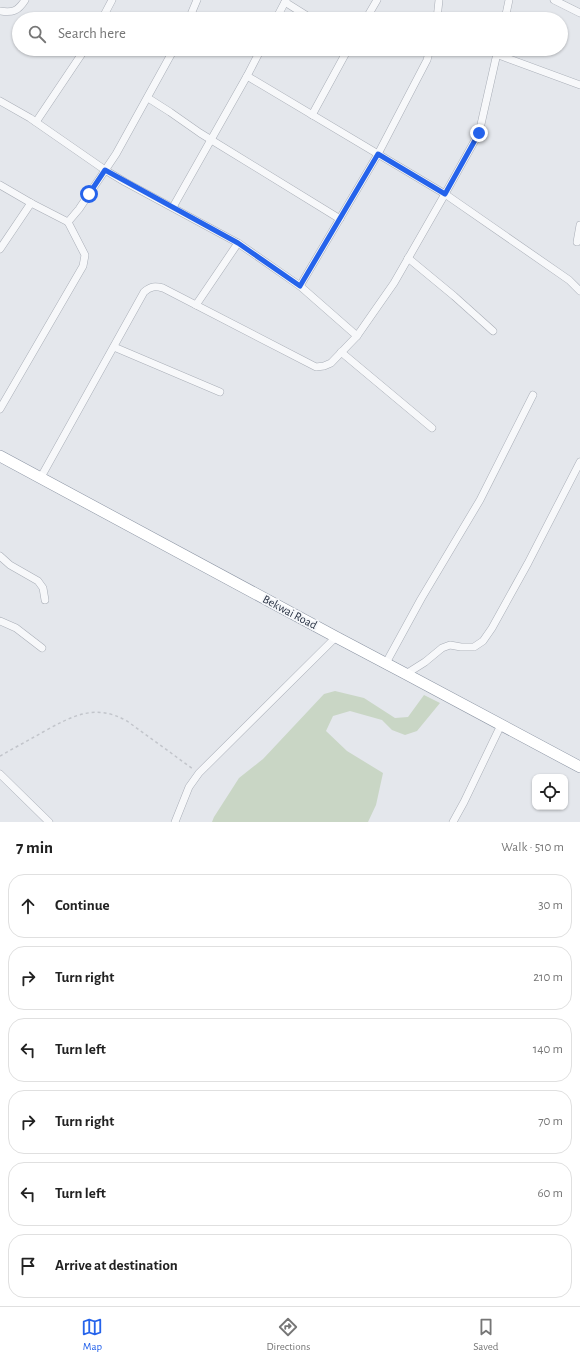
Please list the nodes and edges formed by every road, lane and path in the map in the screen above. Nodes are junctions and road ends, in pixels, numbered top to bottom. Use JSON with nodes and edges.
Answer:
{"nodes":[{"id":1,"x":25,"y":0,"type":"edge"},
{"id":2,"x":112,"y":0,"type":"edge"},
{"id":3,"x":198,"y":0,"type":"edge"},
{"id":4,"x":377,"y":0,"type":"edge"},
{"id":5,"x":439,"y":0,"type":"edge"},
{"id":6,"x":510,"y":0,"type":"edge"},
{"id":7,"x":554,"y":0,"type":"edge"},
{"id":8,"x":285,"y":1,"type":"edge"},
{"id":9,"x":0,"y":11,"type":"edge"},
{"id":10,"x":106,"y":12,"type":"edge"},
{"id":11,"x":192,"y":12,"type":"edge"},
{"id":12,"x":280,"y":12,"type":"edge"},
{"id":13,"x":302,"y":12,"type":"edge"},
{"id":14,"x":370,"y":12,"type":"edge"},
{"id":15,"x":438,"y":12,"type":"edge"},
{"id":16,"x":507,"y":12,"type":"edge"},
{"id":17,"x":580,"y":13,"type":"edge"},
{"id":18,"x":80,"y":56,"type":"edge"},
{"id":19,"x":170,"y":56,"type":"edge"},
{"id":20,"x":257,"y":56,"type":"edge"},
{"id":21,"x":344,"y":56,"type":"edge"},
{"id":22,"x":428,"y":56,"type":"edge"},
{"id":23,"x":496,"y":56,"type":"edge"},
{"id":24,"x":507,"y":56,"type":"edge"},
{"id":25,"x":247,"y":76,"type":"junction"},
{"id":26,"x":580,"y":85,"type":"edge"},
{"id":27,"x":148,"y":98,"type":"junction"},
{"id":28,"x":0,"y":101,"type":"edge"},
{"id":29,"x":312,"y":115,"type":"junction"},
{"id":30,"x":36,"y":122,"type":"junction"},
{"id":31,"x":212,"y":139,"type":"junction"},
{"id":32,"x":378,"y":154,"type":"junction"},
{"id":33,"x":105,"y":170,"type":"junction"},
{"id":34,"x":0,"y":185,"type":"edge"},
{"id":35,"x":445,"y":194,"type":"junction"},
{"id":36,"x":31,"y":203,"type":"junction"},
{"id":37,"x":173,"y":207,"type":"junction"},
{"id":38,"x":340,"y":219,"type":"junction"},
{"id":39,"x":68,"y":222,"type":"junction"},
{"id":40,"x":580,"y":225,"type":"edge"},
{"id":41,"x":577,"y":242,"type":"dead end"},
{"id":42,"x":238,"y":243,"type":"junction"},
{"id":43,"x":0,"y":249,"type":"edge"},
{"id":44,"x":408,"y":258,"type":"junction"},
{"id":45,"x":300,"y":286,"type":"junction"},
{"id":46,"x":580,"y":291,"type":"edge"},
{"id":47,"x":196,"y":305,"type":"junction"},
{"id":48,"x":493,"y":331,"type":"dead end"},
{"id":49,"x":357,"y":336,"type":"junction"},
{"id":50,"x":114,"y":347,"type":"junction"},
{"id":51,"x":341,"y":352,"type":"junction"},
{"id":52,"x":220,"y":392,"type":"dead end"},
{"id":53,"x":533,"y":395,"type":"dead end"},
{"id":54,"x":0,"y":409,"type":"edge"},
{"id":55,"x":432,"y":428,"type":"dead end"},
{"id":56,"x":0,"y":456,"type":"edge"},
{"id":57,"x":580,"y":462,"type":"edge"},
{"id":58,"x":41,"y":477,"type":"junction"},
{"id":59,"x":0,"y":556,"type":"edge"},
{"id":60,"x":45,"y":600,"type":"dead end"},
{"id":61,"x":0,"y":621,"type":"edge"},
{"id":62,"x":336,"y":637,"type":"junction"},
{"id":63,"x":42,"y":648,"type":"dead end"},
{"id":64,"x":386,"y":663,"type":"junction"},
{"id":65,"x":406,"y":674,"type":"junction"},
{"id":66,"x":501,"y":724,"type":"junction"},
{"id":67,"x":0,"y":756,"type":"edge"},
{"id":68,"x":580,"y":767,"type":"edge"},
{"id":69,"x":199,"y":773,"type":"junction"},
{"id":70,"x":0,"y":774,"type":"edge"},
{"id":71,"x":49,"y":822,"type":"edge"},
{"id":72,"x":175,"y":822,"type":"edge"},
{"id":73,"x":453,"y":822,"type":"edge"}],
"edges":[{"from":1,"to":9,"type":"street"},
{"from":2,"to":10,"type":"street"},
{"from":3,"to":11,"type":"street"},
{"from":4,"to":14,"type":"street"},
{"from":5,"to":15,"type":"street"},
{"from":6,"to":16,"type":"street"},
{"from":7,"to":17,"type":"street"},
{"from":8,"to":12,"type":"street"},
{"from":8,"to":13,"type":"street"},
{"from":18,"to":30,"type":"street"},
{"from":19,"to":27,"type":"street"},
{"from":20,"to":25,"type":"street"},
{"from":21,"to":29,"type":"street"},
{"from":22,"to":32,"type":"street"},
{"from":23,"to":35,"type":"street"},
{"from":24,"to":26,"type":"street"},
{"from":25,"to":29,"type":"street"},
{"from":25,"to":31,"type":"street"},
{"from":27,"to":31,"type":"street"},
{"from":27,"to":33,"type":"street"},
{"from":28,"to":30,"type":"street"},
{"from":29,"to":32,"type":"street"},
{"from":30,"to":33,"type":"street"},
{"from":31,"to":37,"type":"street"},
{"from":31,"to":38,"type":"street"},
{"from":32,"to":35,"type":"street"},
{"from":32,"to":38,"type":"street"},
{"from":33,"to":37,"type":"street"},
{"from":33,"to":39,"type":"street"},
{"from":34,"to":36,"type":"street"},
{"from":35,"to":44,"type":"street"},
{"from":35,"to":46,"type":"street"},
{"from":36,"to":39,"type":"street"},
{"from":36,"to":43,"type":"street"},
{"from":37,"to":42,"type":"street"},
{"from":38,"to":45,"type":"street"},
{"from":39,"to":54,"type":"street"},
{"from":40,"to":41,"type":"street"},
{"from":42,"to":45,"type":"street"},
{"from":42,"to":47,"type":"street"},
{"from":44,"to":48,"type":"street"},
{"from":44,"to":49,"type":"street"},
{"from":45,"to":49,"type":"street"},
{"from":47,"to":50,"type":"street"},
{"from":47,"to":51,"type":"street"},
{"from":49,"to":51,"type":"street"},
{"from":50,"to":52,"type":"street"},
{"from":50,"to":58,"type":"street"},
{"from":51,"to":55,"type":"street"},
{"from":53,"to":64,"type":"street"},
{"from":56,"to":58,"type":"highway","name":"Bekwai Road"},
{"from":57,"to":65,"type":"street"},
{"from":58,"to":62,"type":"highway","name":"Bekwai Road"},
{"from":59,"to":60,"type":"street"},
{"from":61,"to":63,"type":"street"},
{"from":62,"to":64,"type":"highway","name":"Bekwai Road"},
{"from":62,"to":69,"type":"street"},
{"from":64,"to":65,"type":"highway","name":"Bekwai Road"},
{"from":65,"to":66,"type":"highway","name":"Bekwai Road"},
{"from":66,"to":68,"type":"highway","name":"Bekwai Road"},
{"from":66,"to":73,"type":"street"},
{"from":67,"to":69,"type":"path"},
{"from":69,"to":72,"type":"street"},
{"from":70,"to":71,"type":"street"}]}
